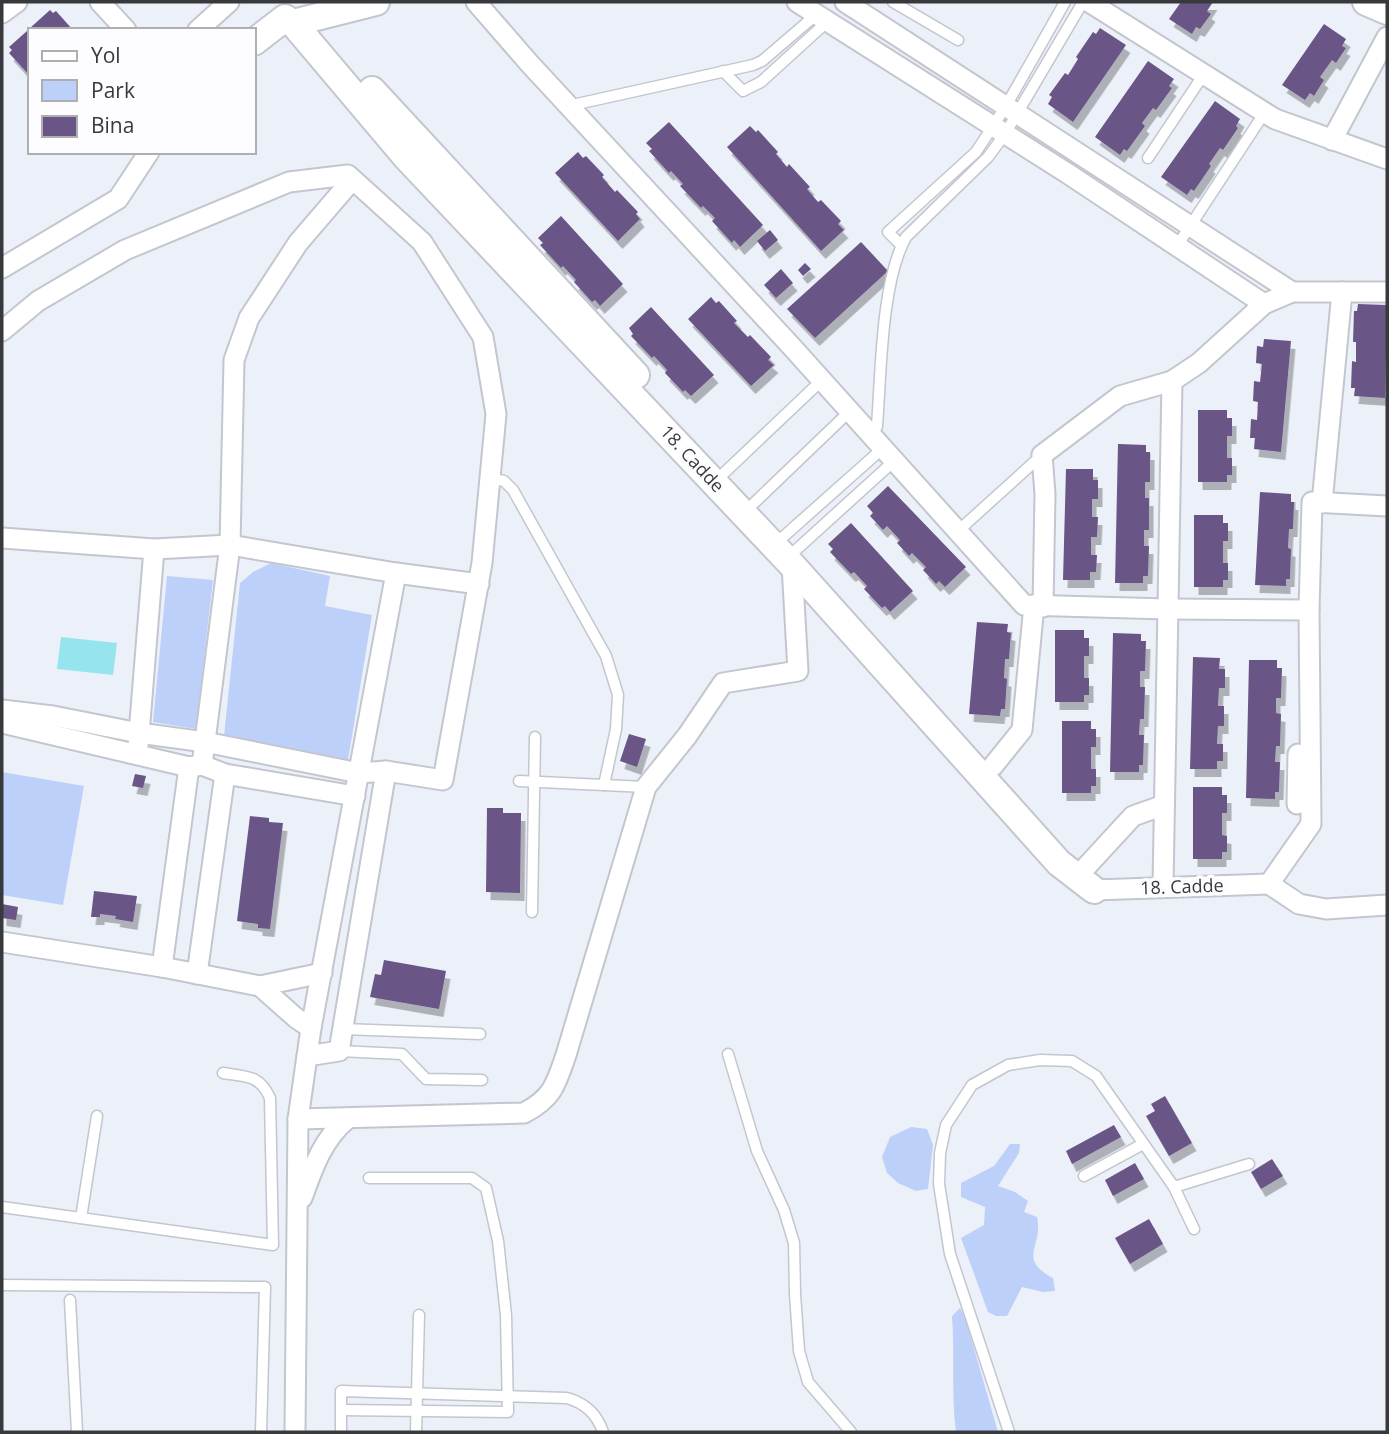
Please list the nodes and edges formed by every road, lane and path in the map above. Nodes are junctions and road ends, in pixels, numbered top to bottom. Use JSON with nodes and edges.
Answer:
{"nodes":[{"id":1,"x":17,"y":2,"type":"edge"},
{"id":2,"x":100,"y":2,"type":"edge"},
{"id":3,"x":229,"y":2,"type":"edge"},
{"id":4,"x":376,"y":2,"type":"edge"},
{"id":5,"x":476,"y":2,"type":"edge"},
{"id":6,"x":797,"y":2,"type":"edge"},
{"id":7,"x":845,"y":2,"type":"edge"},
{"id":8,"x":893,"y":2,"type":"edge"},
{"id":9,"x":1066,"y":2,"type":"edge"},
{"id":10,"x":1083,"y":2,"type":"edge"},
{"id":11,"x":1089,"y":2,"type":"edge"},
{"id":12,"x":1366,"y":2,"type":"edge"},
{"id":13,"x":1387,"y":12,"type":"edge"},
{"id":14,"x":2,"y":13,"type":"edge"},
{"id":15,"x":290,"y":15,"type":"edge"},
{"id":16,"x":822,"y":18,"type":"junction"},
{"id":17,"x":124,"y":28,"type":"edge"},
{"id":18,"x":200,"y":28,"type":"edge"},
{"id":19,"x":1387,"y":37,"type":"edge"},
{"id":20,"x":256,"y":40,"type":"edge"},
{"id":21,"x":958,"y":40,"type":"dead end"},
{"id":22,"x":723,"y":71,"type":"junction"},
{"id":23,"x":1204,"y":74,"type":"junction"},
{"id":24,"x":568,"y":106,"type":"junction"},
{"id":25,"x":1012,"y":110,"type":"junction"},
{"id":26,"x":1265,"y":112,"type":"junction"},
{"id":27,"x":999,"y":130,"type":"junction"},
{"id":28,"x":1332,"y":140,"type":"junction"},
{"id":29,"x":148,"y":154,"type":"edge"},
{"id":30,"x":1148,"y":158,"type":"dead end"},
{"id":31,"x":1387,"y":159,"type":"edge"},
{"id":32,"x":352,"y":180,"type":"junction"},
{"id":33,"x":1189,"y":227,"type":"junction"},
{"id":34,"x":901,"y":245,"type":"junction"},
{"id":35,"x":1177,"y":246,"type":"junction"},
{"id":36,"x":2,"y":268,"type":"edge"},
{"id":37,"x":1292,"y":292,"type":"junction"},
{"id":38,"x":1342,"y":292,"type":"junction"},
{"id":39,"x":1387,"y":292,"type":"edge"},
{"id":40,"x":1264,"y":304,"type":"junction"},
{"id":41,"x":2,"y":331,"type":"edge"},
{"id":42,"x":822,"y":380,"type":"junction"},
{"id":43,"x":1172,"y":382,"type":"junction"},
{"id":44,"x":850,"y":411,"type":"junction"},
{"id":45,"x":883,"y":449,"type":"junction"},
{"id":46,"x":1042,"y":455,"type":"junction"},
{"id":47,"x":724,"y":473,"type":"junction"},
{"id":48,"x":490,"y":478,"type":"junction"},
{"id":49,"x":1322,"y":503,"type":"junction"},
{"id":50,"x":753,"y":504,"type":"junction"},
{"id":51,"x":1387,"y":506,"type":"edge"},
{"id":52,"x":958,"y":531,"type":"junction"},
{"id":53,"x":2,"y":538,"type":"edge"},
{"id":54,"x":230,"y":545,"type":"junction"},
{"id":55,"x":154,"y":549,"type":"junction"},
{"id":56,"x":790,"y":551,"type":"junction"},
{"id":57,"x":396,"y":573,"type":"junction"},
{"id":58,"x":479,"y":584,"type":"junction"},
{"id":59,"x":1038,"y":606,"type":"junction"},
{"id":60,"x":1167,"y":609,"type":"junction"},
{"id":61,"x":1304,"y":610,"type":"junction"},
{"id":62,"x":2,"y":710,"type":"edge"},
{"id":63,"x":2,"y":723,"type":"edge"},
{"id":64,"x":139,"y":733,"type":"junction"},
{"id":65,"x":535,"y":737,"type":"dead end"},
{"id":66,"x":205,"y":742,"type":"junction"},
{"id":67,"x":138,"y":754,"type":"junction"},
{"id":68,"x":195,"y":766,"type":"junction"},
{"id":69,"x":993,"y":766,"type":"junction"},
{"id":70,"x":386,"y":771,"type":"junction"},
{"id":71,"x":359,"y":773,"type":"junction"},
{"id":72,"x":226,"y":775,"type":"junction"},
{"id":73,"x":519,"y":780,"type":"dead end"},
{"id":74,"x":534,"y":781,"type":"junction"},
{"id":75,"x":604,"y":785,"type":"junction"},
{"id":76,"x":646,"y":788,"type":"junction"},
{"id":77,"x":355,"y":796,"type":"junction"},
{"id":78,"x":1164,"y":804,"type":"junction"},
{"id":79,"x":1297,"y":804,"type":"dead end"},
{"id":80,"x":345,"y":843,"type":"junction"},
{"id":81,"x":374,"y":845,"type":"junction"},
{"id":82,"x":1090,"y":879,"type":"junction"},
{"id":83,"x":1269,"y":884,"type":"junction"},
{"id":84,"x":1163,"y":886,"type":"junction"},
{"id":85,"x":1387,"y":905,"type":"edge"},
{"id":86,"x":532,"y":912,"type":"dead end"},
{"id":87,"x":2,"y":942,"type":"edge"},
{"id":88,"x":162,"y":967,"type":"junction"},
{"id":89,"x":322,"y":972,"type":"junction"},
{"id":90,"x":197,"y":974,"type":"junction"},
{"id":91,"x":260,"y":986,"type":"junction"},
{"id":92,"x":310,"y":1028,"type":"junction"},
{"id":93,"x":343,"y":1029,"type":"junction"},
{"id":94,"x":480,"y":1034,"type":"dead end"},
{"id":95,"x":340,"y":1051,"type":"junction"},
{"id":96,"x":728,"y":1054,"type":"dead end"},
{"id":97,"x":307,"y":1056,"type":"junction"},
{"id":98,"x":223,"y":1073,"type":"dead end"},
{"id":99,"x":482,"y":1080,"type":"dead end"},
{"id":100,"x":97,"y":1116,"type":"dead end"},
{"id":101,"x":298,"y":1119,"type":"junction"},
{"id":102,"x":347,"y":1119,"type":"junction"},
{"id":103,"x":1143,"y":1144,"type":"junction"},
{"id":104,"x":1249,"y":1164,"type":"dead end"},
{"id":105,"x":1084,"y":1176,"type":"dead end"},
{"id":106,"x":369,"y":1178,"type":"dead end"},
{"id":107,"x":1174,"y":1187,"type":"junction"},
{"id":108,"x":2,"y":1207,"type":"edge"},
{"id":109,"x":297,"y":1213,"type":"junction"},
{"id":110,"x":81,"y":1218,"type":"junction"},
{"id":111,"x":1194,"y":1229,"type":"dead end"},
{"id":112,"x":2,"y":1285,"type":"edge"},
{"id":113,"x":70,"y":1300,"type":"dead end"},
{"id":114,"x":419,"y":1315,"type":"dead end"},
{"id":115,"x":418,"y":1393,"type":"junction"},
{"id":116,"x":509,"y":1396,"type":"junction"},
{"id":117,"x":341,"y":1410,"type":"junction"},
{"id":118,"x":417,"y":1411,"type":"junction"},
{"id":119,"x":77,"y":1432,"type":"edge"},
{"id":120,"x":261,"y":1432,"type":"edge"},
{"id":121,"x":295,"y":1432,"type":"edge"},
{"id":122,"x":341,"y":1432,"type":"edge"},
{"id":123,"x":416,"y":1432,"type":"edge"},
{"id":124,"x":603,"y":1432,"type":"edge"},
{"id":125,"x":851,"y":1432,"type":"edge"},
{"id":126,"x":1009,"y":1432,"type":"edge"}],
"edges":[{"from":1,"to":14,"type":"street"},
{"from":2,"to":17,"type":"street"},
{"from":3,"to":18,"type":"street"},
{"from":4,"to":15,"type":"street"},
{"from":5,"to":24,"type":"street"},
{"from":6,"to":16,"type":"street"},
{"from":7,"to":25,"type":"street"},
{"from":8,"to":21,"type":"lane"},
{"from":9,"to":25,"type":"lane"},
{"from":10,"to":25,"type":"lane"},
{"from":11,"to":23,"type":"street"},
{"from":12,"to":13,"type":"street"},
{"from":15,"to":20,"type":"street"},
{"from":15,"to":47,"type":"street","name":"18. Cadde"},
{"from":15,"to":56,"type":"street","name":"18. Cadde"},
{"from":16,"to":22,"type":"lane"},
{"from":16,"to":22,"type":"lane"},
{"from":16,"to":27,"type":"street"},
{"from":19,"to":28,"type":"street"},
{"from":22,"to":24,"type":"lane"},
{"from":23,"to":26,"type":"street"},
{"from":23,"to":30,"type":"lane"},
{"from":24,"to":42,"type":"street"},
{"from":25,"to":27,"type":"lane"},
{"from":25,"to":33,"type":"street"},
{"from":26,"to":28,"type":"street"},
{"from":26,"to":33,"type":"lane"},
{"from":27,"to":34,"type":"lane"},
{"from":27,"to":34,"type":"lane"},
{"from":27,"to":35,"type":"street"},
{"from":28,"to":31,"type":"street"},
{"from":29,"to":36,"type":"street"},
{"from":32,"to":41,"type":"street"},
{"from":32,"to":48,"type":"street"},
{"from":32,"to":54,"type":"street"},
{"from":33,"to":35,"type":"lane"},
{"from":33,"to":37,"type":"street"},
{"from":34,"to":45,"type":"lane"},
{"from":35,"to":40,"type":"street"},
{"from":37,"to":38,"type":"street"},
{"from":37,"to":40,"type":"street"},
{"from":38,"to":39,"type":"street"},
{"from":38,"to":49,"type":"street"},
{"from":40,"to":43,"type":"street"},
{"from":42,"to":44,"type":"street"},
{"from":42,"to":47,"type":"lane"},
{"from":43,"to":46,"type":"street"},
{"from":43,"to":60,"type":"street"},
{"from":44,"to":45,"type":"street"},
{"from":44,"to":50,"type":"lane"},
{"from":45,"to":52,"type":"street"},
{"from":45,"to":56,"type":"lane"},
{"from":45,"to":56,"type":"lane"},
{"from":46,"to":52,"type":"lane"},
{"from":46,"to":59,"type":"street"},
{"from":47,"to":50,"type":"street","name":"18. Cadde"},
{"from":48,"to":58,"type":"street"},
{"from":48,"to":75,"type":"lane"},
{"from":49,"to":51,"type":"street"},
{"from":49,"to":61,"type":"street"},
{"from":50,"to":56,"type":"street","name":"18. Cadde"},
{"from":52,"to":59,"type":"street"},
{"from":53,"to":55,"type":"street"},
{"from":54,"to":55,"type":"street"},
{"from":54,"to":57,"type":"street"},
{"from":54,"to":66,"type":"street"},
{"from":55,"to":64,"type":"street"},
{"from":56,"to":69,"type":"street","name":"18. Cadde"},
{"from":56,"to":76,"type":"street"},
{"from":56,"to":82,"type":"street","name":"18. Cadde"},
{"from":57,"to":58,"type":"street"},
{"from":57,"to":71,"type":"street"},
{"from":58,"to":70,"type":"street"},
{"from":59,"to":60,"type":"street"},
{"from":59,"to":69,"type":"street"},
{"from":60,"to":61,"type":"street"},
{"from":60,"to":78,"type":"street"},
{"from":61,"to":79,"type":"street"},
{"from":61,"to":83,"type":"street"},
{"from":62,"to":64,"type":"street"},
{"from":63,"to":67,"type":"street"},
{"from":64,"to":66,"type":"street"},
{"from":64,"to":67,"type":"street"},
{"from":65,"to":74,"type":"lane"},
{"from":66,"to":68,"type":"street"},
{"from":66,"to":71,"type":"street"},
{"from":67,"to":68,"type":"street"},
{"from":68,"to":72,"type":"street"},
{"from":68,"to":88,"type":"street"},
{"from":69,"to":82,"type":"street","name":"18. Cadde"},
{"from":70,"to":71,"type":"street"},
{"from":70,"to":81,"type":"street"},
{"from":71,"to":77,"type":"street"},
{"from":72,"to":77,"type":"street"},
{"from":72,"to":90,"type":"street"},
{"from":73,"to":74,"type":"lane"},
{"from":74,"to":75,"type":"lane"},
{"from":74,"to":86,"type":"lane"},
{"from":75,"to":76,"type":"lane"},
{"from":76,"to":102,"type":"street"},
{"from":77,"to":80,"type":"street"},
{"from":78,"to":82,"type":"street"},
{"from":78,"to":84,"type":"street"},
{"from":80,"to":81,"type":"street"},
{"from":80,"to":89,"type":"street"},
{"from":81,"to":93,"type":"street"},
{"from":82,"to":84,"type":"street","name":"18. Cadde"},
{"from":83,"to":84,"type":"street","name":"18. Cadde"},
{"from":83,"to":85,"type":"street"},
{"from":87,"to":88,"type":"street"},
{"from":88,"to":90,"type":"street"},
{"from":89,"to":91,"type":"street"},
{"from":89,"to":92,"type":"street"},
{"from":90,"to":91,"type":"street"},
{"from":91,"to":92,"type":"street"},
{"from":92,"to":97,"type":"street"},
{"from":93,"to":94,"type":"lane"},
{"from":93,"to":95,"type":"street"},
{"from":95,"to":97,"type":"street"},
{"from":95,"to":99,"type":"lane"},
{"from":96,"to":125,"type":"lane"},
{"from":97,"to":101,"type":"street"},
{"from":98,"to":110,"type":"lane"},
{"from":100,"to":110,"type":"lane"},
{"from":101,"to":102,"type":"street"},
{"from":101,"to":109,"type":"street"},
{"from":102,"to":109,"type":"street"},
{"from":103,"to":105,"type":"lane"},
{"from":103,"to":107,"type":"lane"},
{"from":103,"to":126,"type":"lane"},
{"from":104,"to":107,"type":"lane"},
{"from":106,"to":116,"type":"lane"},
{"from":107,"to":111,"type":"lane"},
{"from":108,"to":110,"type":"lane"},
{"from":109,"to":121,"type":"street"},
{"from":112,"to":120,"type":"lane"},
{"from":113,"to":119,"type":"lane"},
{"from":114,"to":115,"type":"lane"},
{"from":115,"to":116,"type":"lane"},
{"from":115,"to":117,"type":"lane"},
{"from":115,"to":118,"type":"lane"},
{"from":116,"to":118,"type":"lane"},
{"from":116,"to":124,"type":"lane"},
{"from":117,"to":118,"type":"lane"},
{"from":117,"to":122,"type":"lane"},
{"from":118,"to":123,"type":"lane"}]}
